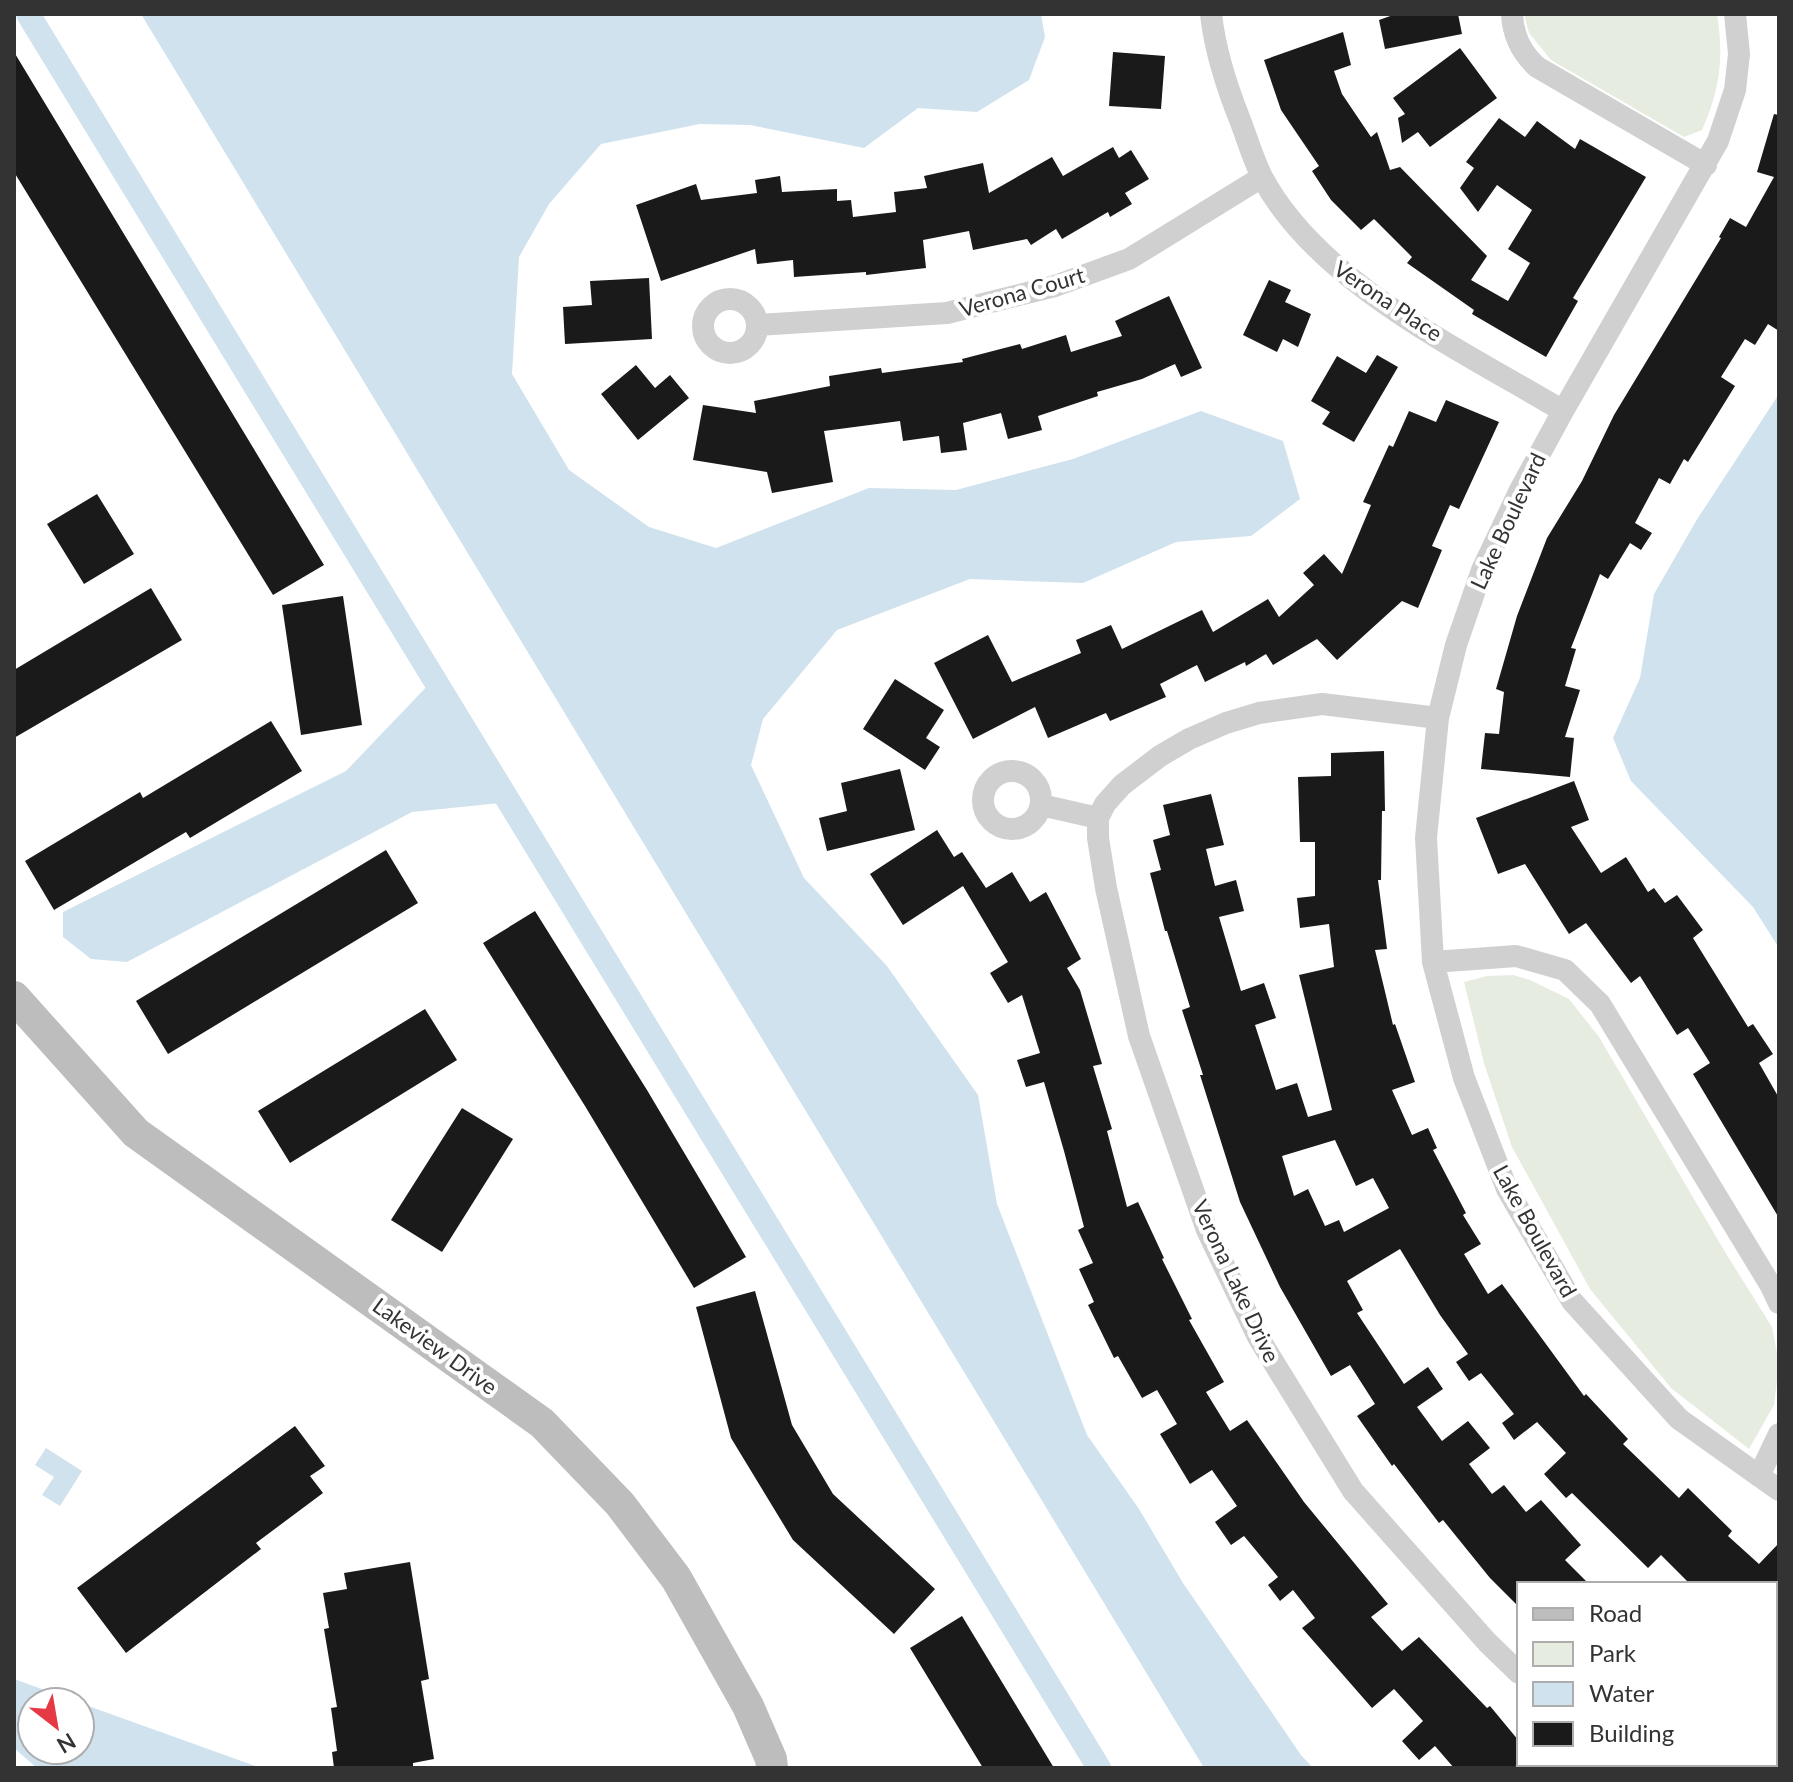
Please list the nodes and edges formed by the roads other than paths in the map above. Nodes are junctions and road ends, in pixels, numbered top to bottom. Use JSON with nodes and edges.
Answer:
{"nodes":[{"id":1,"x":1211,"y":14,"type":"edge"},
{"id":2,"x":1512,"y":14,"type":"edge"},
{"id":3,"x":1735,"y":14,"type":"edge"},
{"id":4,"x":1706,"y":165,"type":"junction"},
{"id":5,"x":1262,"y":177,"type":"junction"},
{"id":6,"x":758,"y":325,"type":"dead end"},
{"id":7,"x":1563,"y":411,"type":"junction"},
{"id":8,"x":1438,"y":718,"type":"junction"},
{"id":9,"x":1041,"y":805,"type":"dead end"},
{"id":10,"x":1098,"y":818,"type":"junction"},
{"id":11,"x":1433,"y":962,"type":"junction"},
{"id":12,"x":14,"y":997,"type":"edge"},
{"id":13,"x":1779,"y":1303,"type":"edge"},
{"id":14,"x":1779,"y":1434,"type":"edge"},
{"id":15,"x":1759,"y":1476,"type":"junction"},
{"id":16,"x":1779,"y":1490,"type":"edge"},
{"id":17,"x":1517,"y":1671,"type":"edge"},
{"id":18,"x":772,"y":1768,"type":"edge"}],
"edges":[{"from":1,"to":5,"type":"street","name":"Verona Place"},
{"from":2,"to":4,"type":"street"},
{"from":3,"to":4,"type":"street","name":"Lake Boulevard"},
{"from":4,"to":7,"type":"street","name":"Lake Boulevard"},
{"from":5,"to":6,"type":"street","name":"Verona Court"},
{"from":5,"to":7,"type":"street","name":"Verona Place"},
{"from":7,"to":8,"type":"street","name":"Lake Boulevard"},
{"from":8,"to":10,"type":"street"},
{"from":8,"to":11,"type":"street","name":"Lake Boulevard"},
{"from":9,"to":10,"type":"street"},
{"from":10,"to":17,"type":"street","name":"Verona Lake Drive"},
{"from":11,"to":13,"type":"street"},
{"from":11,"to":15,"type":"street","name":"Lake Boulevard"},
{"from":12,"to":18,"type":"street","name":"Lakeview Drive"},
{"from":14,"to":15,"type":"street"},
{"from":15,"to":16,"type":"street","name":"Lake Boulevard"}]}
